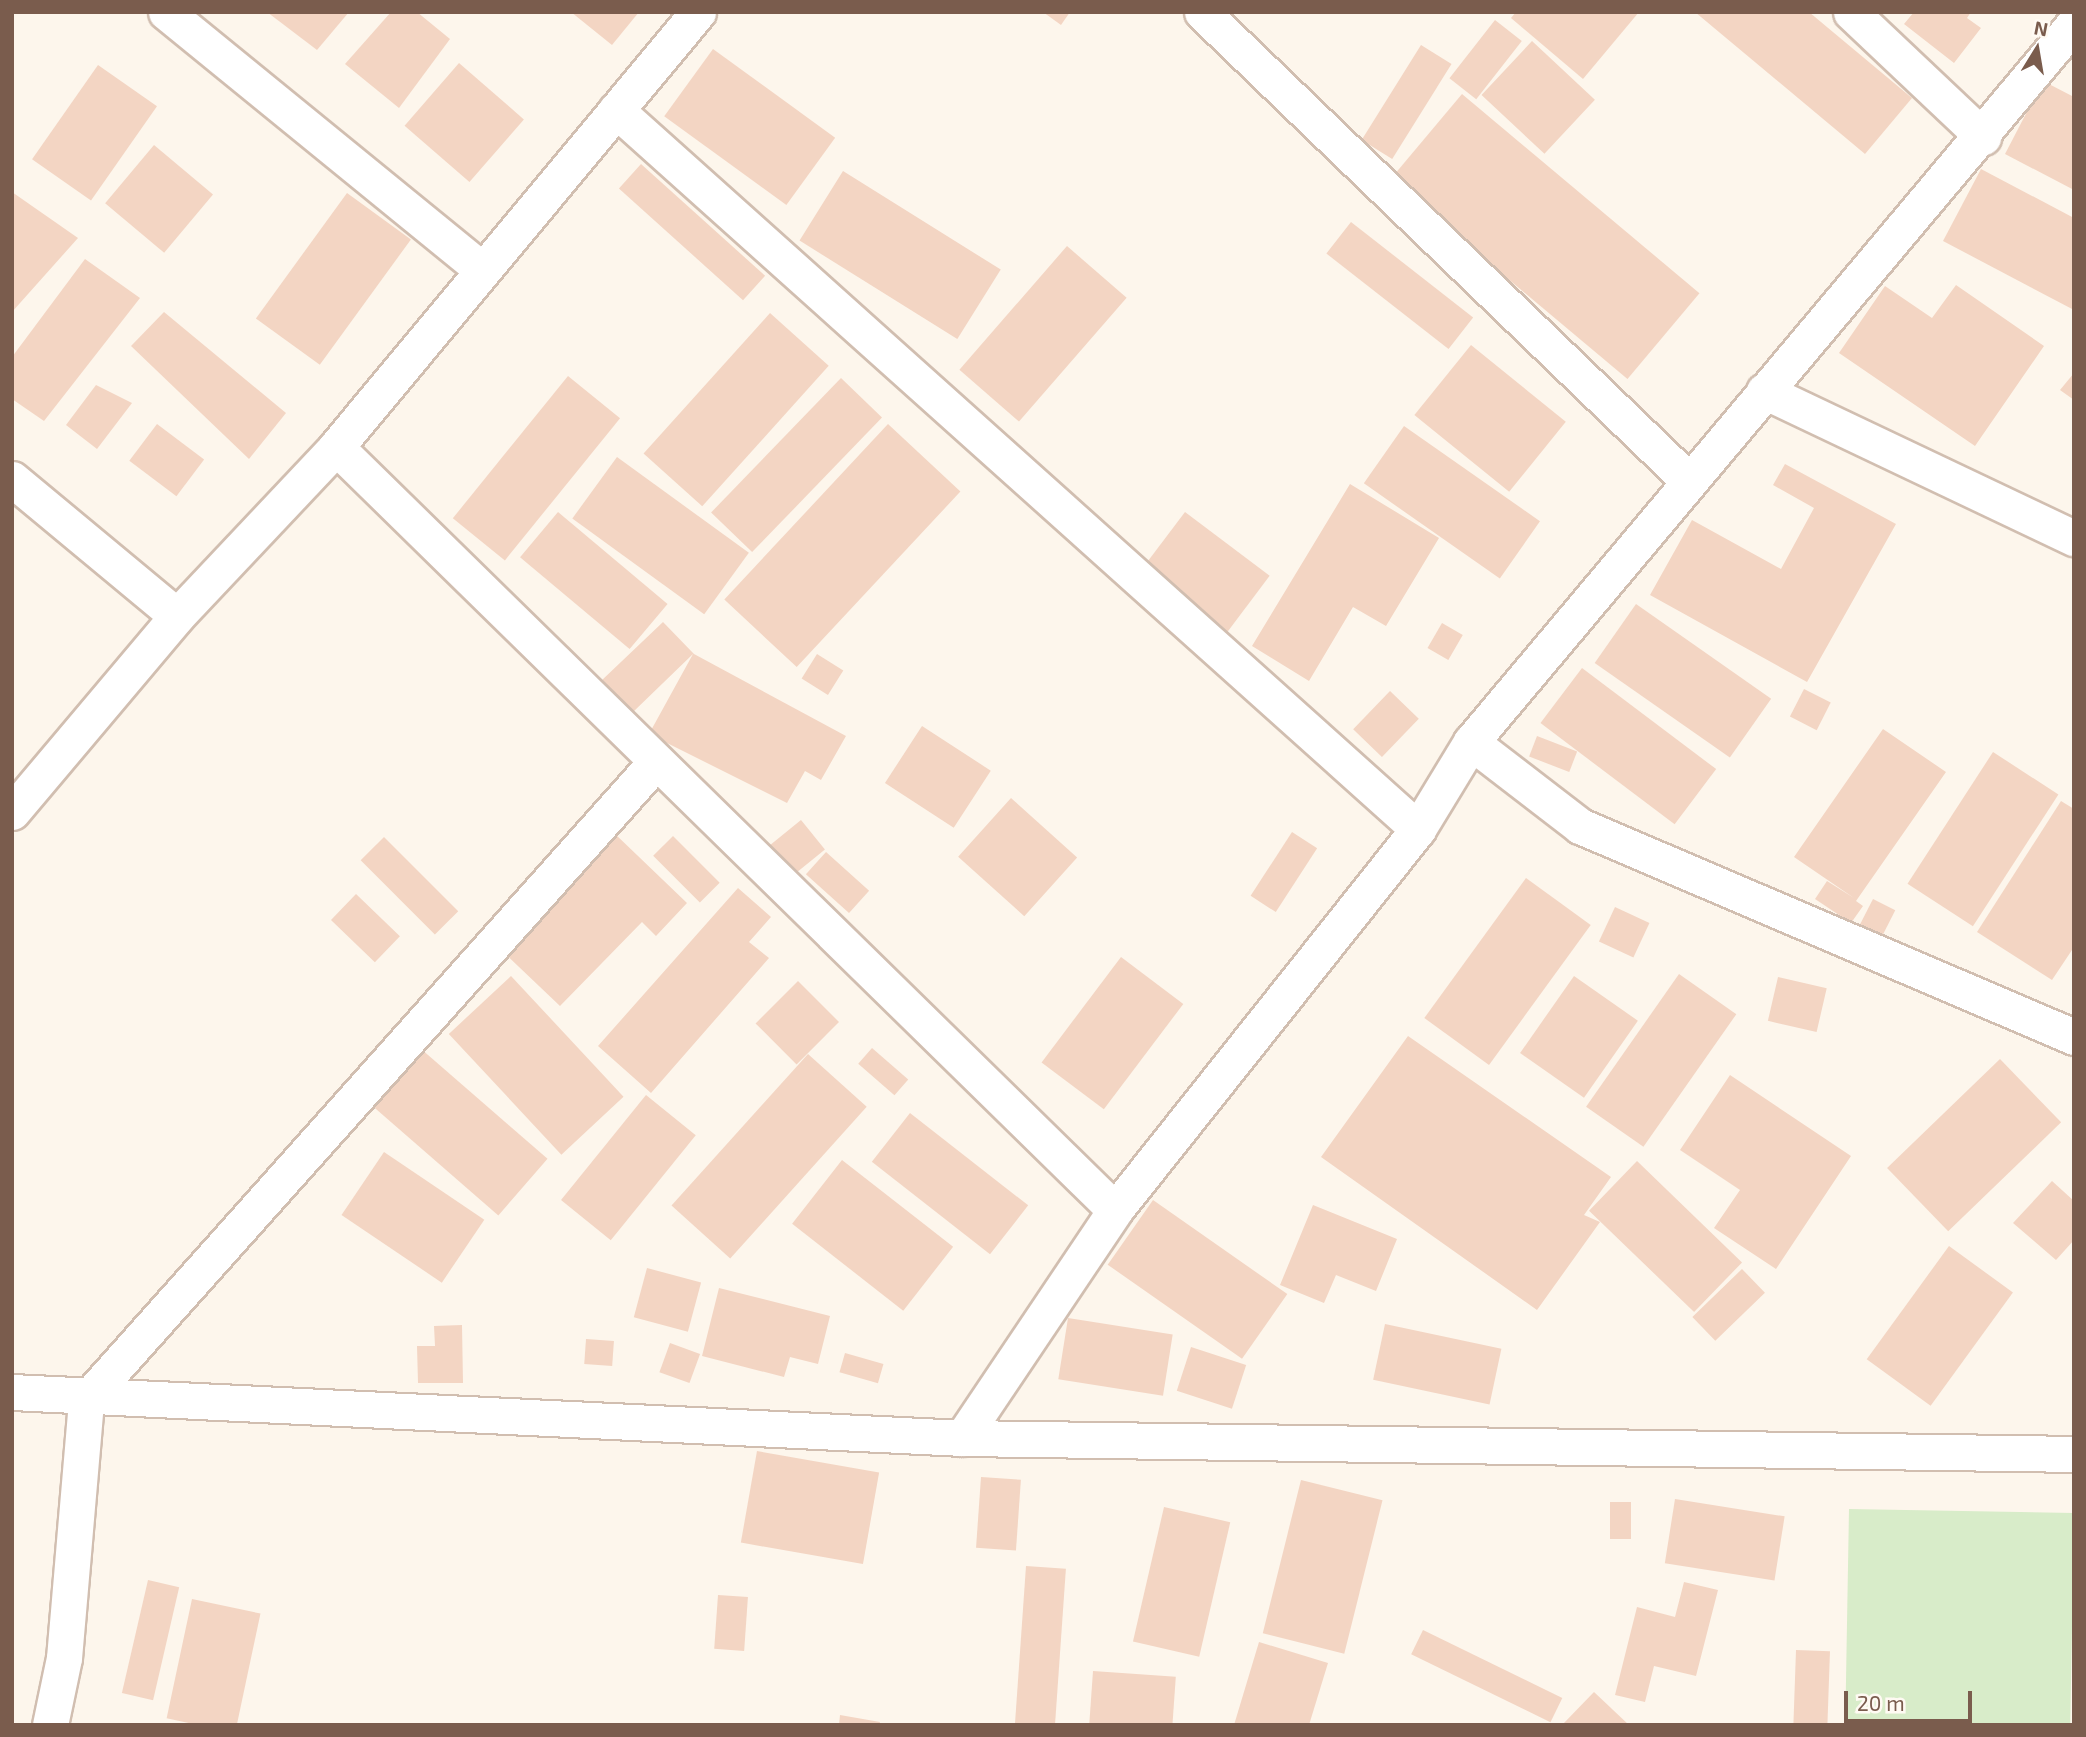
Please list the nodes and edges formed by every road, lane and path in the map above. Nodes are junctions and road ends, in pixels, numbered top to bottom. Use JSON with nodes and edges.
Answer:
{"nodes":[{"id":1,"x":166,"y":12,"type":"edge"},
{"id":2,"x":698,"y":12,"type":"edge"},
{"id":3,"x":1202,"y":12,"type":"edge"},
{"id":4,"x":1851,"y":12,"type":"edge"},
{"id":5,"x":2069,"y":40,"type":"edge"},
{"id":6,"x":616,"y":110,"type":"junction"},
{"id":7,"x":1983,"y":137,"type":"junction"},
{"id":8,"x":481,"y":270,"type":"junction"},
{"id":9,"x":1764,"y":391,"type":"junction"},
{"id":10,"x":336,"y":447,"type":"junction"},
{"id":11,"x":12,"y":479,"type":"edge"},
{"id":12,"x":1689,"y":481,"type":"junction"},
{"id":13,"x":2074,"y":538,"type":"edge"},
{"id":14,"x":177,"y":616,"type":"junction"},
{"id":15,"x":1471,"y":742,"type":"junction"},
{"id":16,"x":654,"y":764,"type":"junction"},
{"id":17,"x":12,"y":813,"type":"edge"},
{"id":18,"x":1418,"y":829,"type":"junction"},
{"id":19,"x":2074,"y":1037,"type":"edge"},
{"id":20,"x":1115,"y":1210,"type":"junction"},
{"id":21,"x":12,"y":1392,"type":"edge"},
{"id":22,"x":86,"y":1400,"type":"junction"},
{"id":23,"x":962,"y":1438,"type":"junction"},
{"id":24,"x":2074,"y":1454,"type":"edge"},
{"id":25,"x":50,"y":1725,"type":"edge"}],
"edges":[{"from":1,"to":8,"type":"street"},
{"from":2,"to":6,"type":"street"},
{"from":3,"to":12,"type":"street"},
{"from":4,"to":7,"type":"street"},
{"from":5,"to":7,"type":"street"},
{"from":6,"to":8,"type":"street"},
{"from":6,"to":18,"type":"street"},
{"from":7,"to":9,"type":"street"},
{"from":8,"to":10,"type":"street"},
{"from":9,"to":12,"type":"street"},
{"from":9,"to":13,"type":"street"},
{"from":10,"to":14,"type":"street"},
{"from":10,"to":16,"type":"street"},
{"from":11,"to":14,"type":"street"},
{"from":12,"to":15,"type":"street"},
{"from":14,"to":17,"type":"street"},
{"from":15,"to":18,"type":"street"},
{"from":15,"to":19,"type":"street"},
{"from":16,"to":20,"type":"street"},
{"from":16,"to":22,"type":"street"},
{"from":18,"to":20,"type":"street"},
{"from":20,"to":23,"type":"street"},
{"from":21,"to":22,"type":"street"},
{"from":22,"to":23,"type":"street"},
{"from":22,"to":25,"type":"street"},
{"from":23,"to":24,"type":"street"}]}
